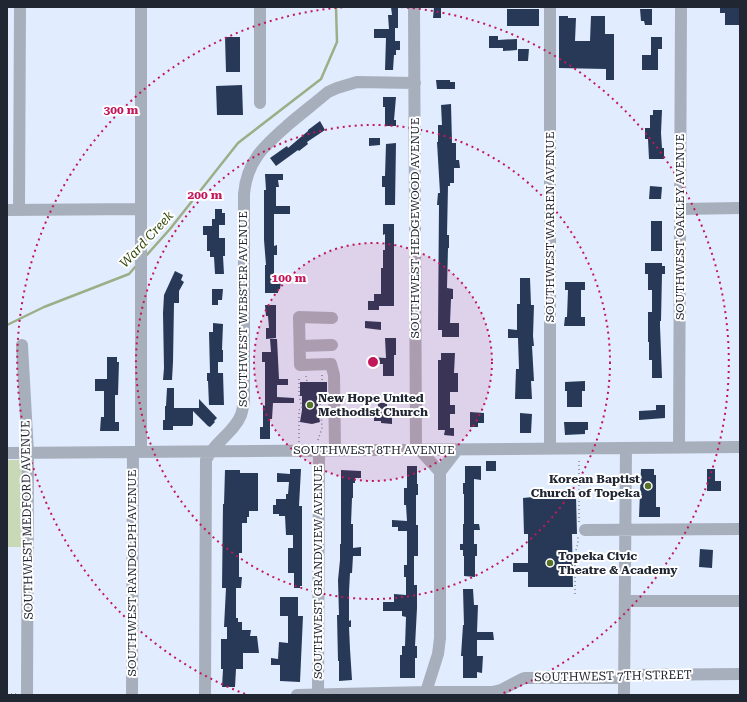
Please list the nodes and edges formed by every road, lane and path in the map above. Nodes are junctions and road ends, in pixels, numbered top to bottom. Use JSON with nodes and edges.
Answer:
{"nodes":[{"id":1,"x":20,"y":7,"type":"edge"},
{"id":2,"x":141,"y":7,"type":"edge"},
{"id":3,"x":260,"y":7,"type":"edge"},
{"id":4,"x":414,"y":7,"type":"edge"},
{"id":5,"x":550,"y":7,"type":"edge"},
{"id":6,"x":681,"y":7,"type":"edge"},
{"id":7,"x":415,"y":83,"type":"junction"},
{"id":8,"x":260,"y":103,"type":"dead end"},
{"id":9,"x":740,"y":208,"type":"edge"},
{"id":10,"x":141,"y":209,"type":"junction"},
{"id":11,"x":681,"y":209,"type":"junction"},
{"id":12,"x":7,"y":210,"type":"edge"},
{"id":13,"x":20,"y":210,"type":"junction"},
{"id":14,"x":332,"y":318,"type":"dead end"},
{"id":15,"x":22,"y":345,"type":"dead end"},
{"id":16,"x":332,"y":345,"type":"dead end"},
{"id":17,"x":300,"y":346,"type":"junction"},
{"id":18,"x":322,"y":375,"type":"dead end"},
{"id":19,"x":299,"y":376,"type":"dead end"},
{"id":20,"x":306,"y":376,"type":"dead end"},
{"id":21,"x":307,"y":382,"type":"dead end"},
{"id":22,"x":322,"y":382,"type":"dead end"},
{"id":23,"x":320,"y":401,"type":"dead end"},
{"id":24,"x":299,"y":444,"type":"dead end"},
{"id":25,"x":318,"y":447,"type":"junction"},
{"id":26,"x":680,"y":447,"type":"junction"},
{"id":27,"x":740,"y":447,"type":"edge"},
{"id":28,"x":550,"y":448,"type":"junction"},
{"id":29,"x":626,"y":448,"type":"junction"},
{"id":30,"x":418,"y":449,"type":"junction"},
{"id":31,"x":335,"y":450,"type":"junction"},
{"id":32,"x":458,"y":450,"type":"junction"},
{"id":33,"x":211,"y":451,"type":"junction"},
{"id":34,"x":7,"y":452,"type":"edge"},
{"id":35,"x":28,"y":452,"type":"junction"},
{"id":36,"x":137,"y":452,"type":"junction"},
{"id":37,"x":440,"y":472,"type":"junction"},
{"id":38,"x":625,"y":529,"type":"junction"},
{"id":39,"x":740,"y":529,"type":"edge"},
{"id":40,"x":585,"y":530,"type":"dead end"},
{"id":41,"x":625,"y":601,"type":"junction"},
{"id":42,"x":740,"y":601,"type":"edge"},
{"id":43,"x":740,"y":674,"type":"edge"},
{"id":44,"x":624,"y":677,"type":"junction"},
{"id":45,"x":512,"y":690,"type":"edge"},
{"id":46,"x":426,"y":693,"type":"edge"},
{"id":47,"x":27,"y":695,"type":"edge"},
{"id":48,"x":132,"y":695,"type":"edge"},
{"id":49,"x":205,"y":695,"type":"edge"},
{"id":50,"x":297,"y":695,"type":"edge"},
{"id":51,"x":318,"y":695,"type":"edge"},
{"id":52,"x":624,"y":695,"type":"edge"}],
"edges":[{"from":1,"to":13,"type":"street"},
{"from":2,"to":10,"type":"street","name":"SOUTHWEST RANDOLPH AVENUE"},
{"from":3,"to":8,"type":"street"},
{"from":4,"to":7,"type":"street","name":"SOUTHWEST HEDGEWOOD AVENUE"},
{"from":5,"to":28,"type":"street","name":"SOUTHWEST WARREN AVENUE"},
{"from":6,"to":11,"type":"street","name":"SOUTHWEST OAKLEY AVENUE"},
{"from":7,"to":30,"type":"street","name":"SOUTHWEST HEDGEWOOD AVENUE"},
{"from":7,"to":33,"type":"street","name":"SOUTHWEST WEBSTER AVENUE"},
{"from":9,"to":11,"type":"street"},
{"from":10,"to":13,"type":"street"},
{"from":10,"to":36,"type":"street","name":"SOUTHWEST RANDOLPH AVENUE"},
{"from":11,"to":26,"type":"street","name":"SOUTHWEST OAKLEY AVENUE"},
{"from":12,"to":13,"type":"street"},
{"from":14,"to":17,"type":"street"},
{"from":15,"to":35,"type":"street","name":"SOUTHWEST MEDFORD AVENUE"},
{"from":16,"to":17,"type":"street"},
{"from":17,"to":31,"type":"street"},
{"from":18,"to":22,"type":"path"},
{"from":19,"to":24,"type":"path"},
{"from":20,"to":21,"type":"path"},
{"from":23,"to":25,"type":"path"},
{"from":25,"to":31,"type":"street","name":"SOUTHWEST 8TH AVENUE"},
{"from":25,"to":33,"type":"street","name":"SOUTHWEST 8TH AVENUE"},
{"from":25,"to":51,"type":"street","name":"SOUTHWEST GRANDVIEW AVENUE"},
{"from":26,"to":27,"type":"street","name":"SOUTHWEST 8TH AVENUE"},
{"from":26,"to":29,"type":"street","name":"SOUTHWEST 8TH AVENUE"},
{"from":28,"to":29,"type":"street","name":"SOUTHWEST 8TH AVENUE"},
{"from":28,"to":32,"type":"street","name":"SOUTHWEST 8TH AVENUE"},
{"from":29,"to":38,"type":"street"},
{"from":30,"to":31,"type":"street","name":"SOUTHWEST 8TH AVENUE"},
{"from":30,"to":32,"type":"street","name":"SOUTHWEST 8TH AVENUE"},
{"from":30,"to":37,"type":"street"},
{"from":32,"to":37,"type":"street"},
{"from":33,"to":36,"type":"street","name":"SOUTHWEST 8TH AVENUE"},
{"from":33,"to":49,"type":"street","name":"SOUTHWEST WEBSTER AVENUE"},
{"from":34,"to":35,"type":"street","name":"SOUTHWEST 8TH AVENUE"},
{"from":35,"to":36,"type":"street","name":"SOUTHWEST 8TH AVENUE"},
{"from":35,"to":47,"type":"street","name":"SOUTHWEST MEDFORD AVENUE"},
{"from":36,"to":48,"type":"street","name":"SOUTHWEST RANDOLPH AVENUE"},
{"from":37,"to":46,"type":"street"},
{"from":38,"to":39,"type":"street"},
{"from":38,"to":40,"type":"street"},
{"from":38,"to":41,"type":"street"},
{"from":41,"to":42,"type":"street"},
{"from":41,"to":44,"type":"street"},
{"from":43,"to":44,"type":"street","name":"SOUTHWEST 7TH STREET"},
{"from":44,"to":45,"type":"street","name":"SOUTHWEST 7TH STREET"},
{"from":44,"to":52,"type":"street"},
{"from":45,"to":46,"type":"street","name":"SOUTHWEST 7TH STREET"},
{"from":46,"to":51,"type":"street","name":"SOUTHWEST 7TH STREET"},
{"from":50,"to":51,"type":"street","name":"SOUTHWEST 7TH STREET"}]}
